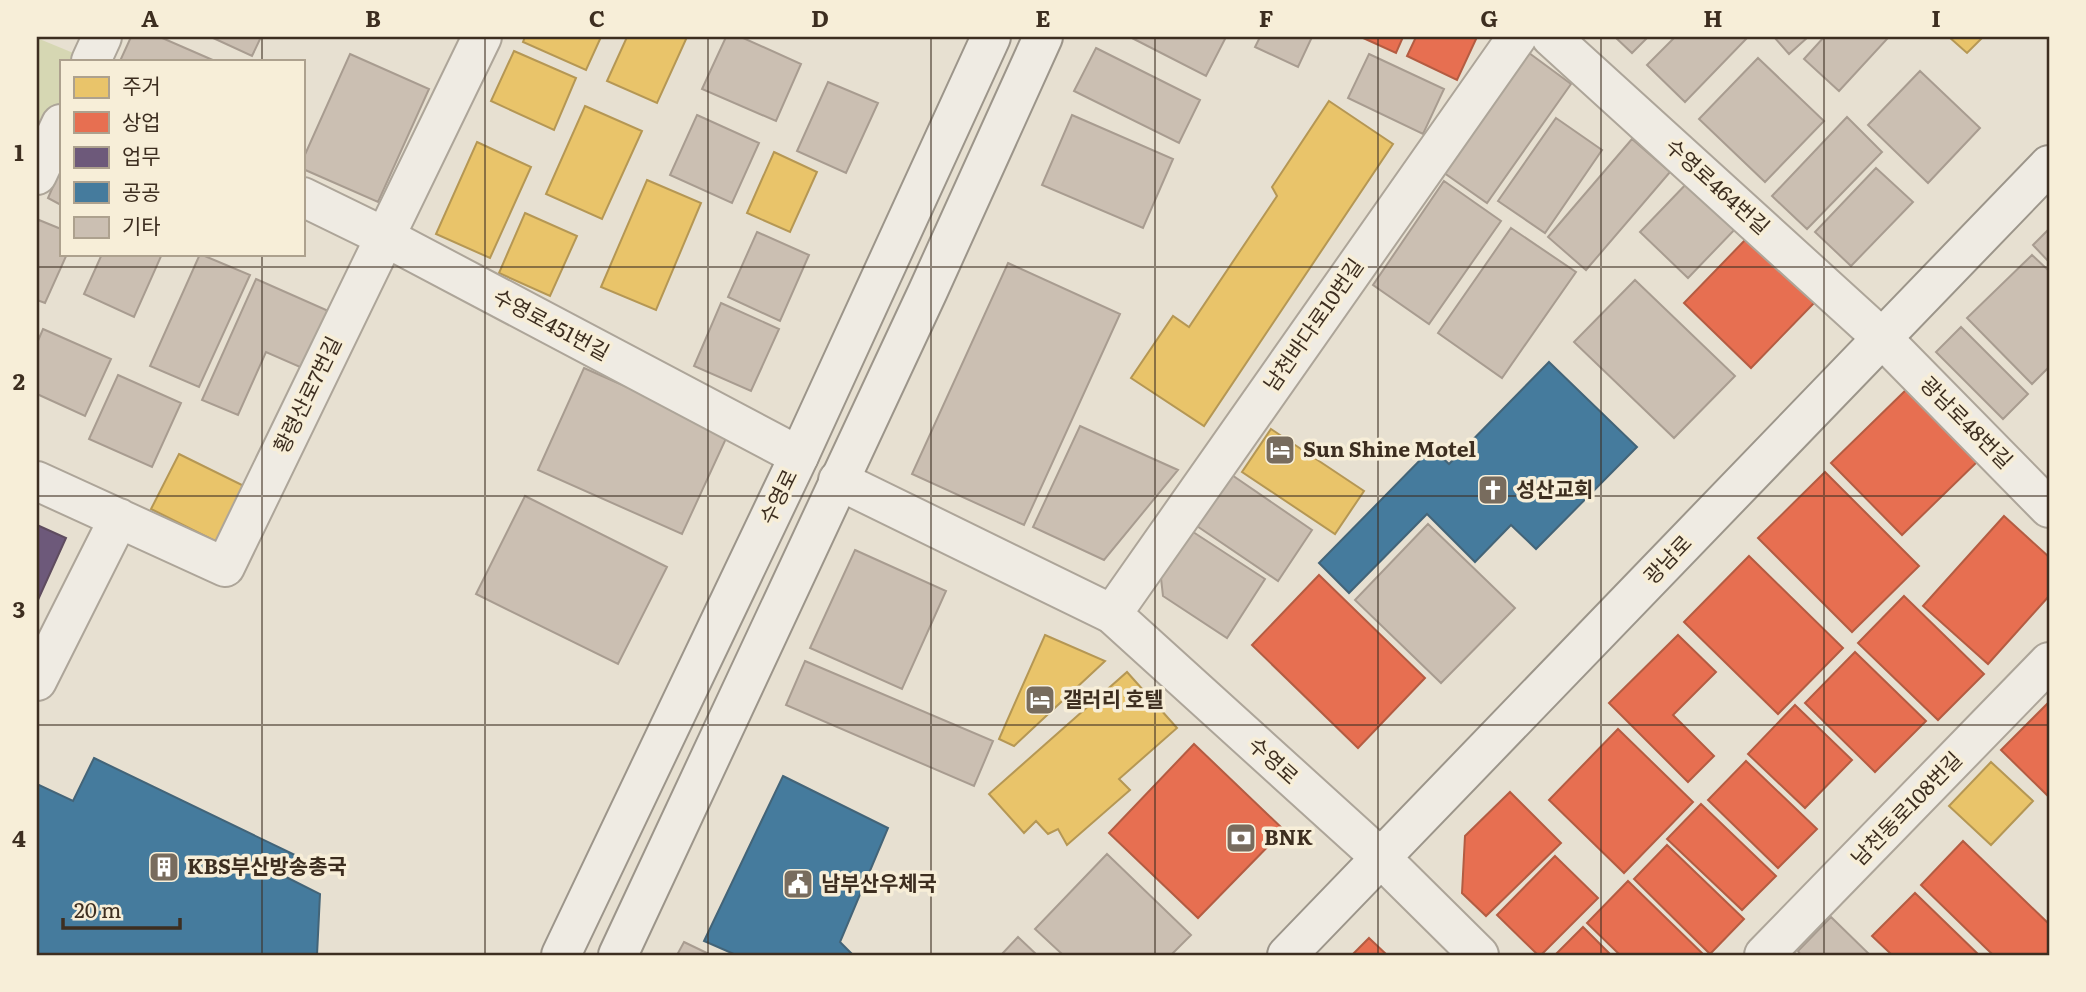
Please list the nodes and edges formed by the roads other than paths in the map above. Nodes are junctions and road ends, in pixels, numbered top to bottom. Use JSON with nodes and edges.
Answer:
{"nodes":[{"id":1,"x":103,"y":37,"type":"edge"},
{"id":2,"x":482,"y":37,"type":"edge"},
{"id":3,"x":991,"y":37,"type":"edge"},
{"id":4,"x":1044,"y":37,"type":"edge"},
{"id":5,"x":1517,"y":37,"type":"edge"},
{"id":6,"x":1551,"y":37,"type":"edge"},
{"id":7,"x":92,"y":60,"type":"edge"},
{"id":8,"x":60,"y":126,"type":"edge"},
{"id":9,"x":2049,"y":165,"type":"edge"},
{"id":10,"x":37,"y":175,"type":"edge"},
{"id":11,"x":304,"y":197,"type":"edge"},
{"id":12,"x":385,"y":237,"type":"junction"},
{"id":13,"x":1882,"y":338,"type":"junction"},
{"id":14,"x":799,"y":456,"type":"junction"},
{"id":15,"x":838,"y":480,"type":"junction"},
{"id":16,"x":37,"y":481,"type":"edge"},
{"id":17,"x":2049,"y":508,"type":"edge"},
{"id":18,"x":119,"y":518,"type":"junction"},
{"id":19,"x":1112,"y":614,"type":"junction"},
{"id":20,"x":2049,"y":662,"type":"edge"},
{"id":21,"x":37,"y":681,"type":"edge"},
{"id":22,"x":1381,"y":858,"type":"junction"},
{"id":23,"x":561,"y":955,"type":"edge"},
{"id":24,"x":618,"y":955,"type":"edge"},
{"id":25,"x":1287,"y":955,"type":"edge"},
{"id":26,"x":1479,"y":955,"type":"edge"},
{"id":27,"x":1764,"y":955,"type":"edge"}],
"edges":[{"from":1,"to":7,"type":"street"},
{"from":2,"to":12,"type":"street","name":"황령산로7번길"},
{"from":3,"to":14,"type":"street","name":"수영로"},
{"from":4,"to":15,"type":"street"},
{"from":5,"to":19,"type":"street","name":"남천바다로10번길"},
{"from":6,"to":13,"type":"street","name":"수영로464번길"},
{"from":8,"to":10,"type":"street"},
{"from":9,"to":13,"type":"street","name":"광남로"},
{"from":11,"to":12,"type":"street","name":"수영로451번길"},
{"from":12,"to":14,"type":"street","name":"수영로451번길"},
{"from":12,"to":18,"type":"street","name":"황령산로7번길"},
{"from":13,"to":17,"type":"street","name":"광남로48번길"},
{"from":13,"to":22,"type":"street","name":"광남로"},
{"from":14,"to":23,"type":"street","name":"수영로"},
{"from":15,"to":19,"type":"street","name":"수영로"},
{"from":15,"to":24,"type":"street"},
{"from":16,"to":18,"type":"street","name":"황령산로7번길"},
{"from":18,"to":21,"type":"street"},
{"from":19,"to":22,"type":"street","name":"수영로"},
{"from":20,"to":27,"type":"street","name":"남천동로108번길"},
{"from":22,"to":25,"type":"street","name":"광남로"},
{"from":22,"to":26,"type":"street","name":"수영로"}]}
